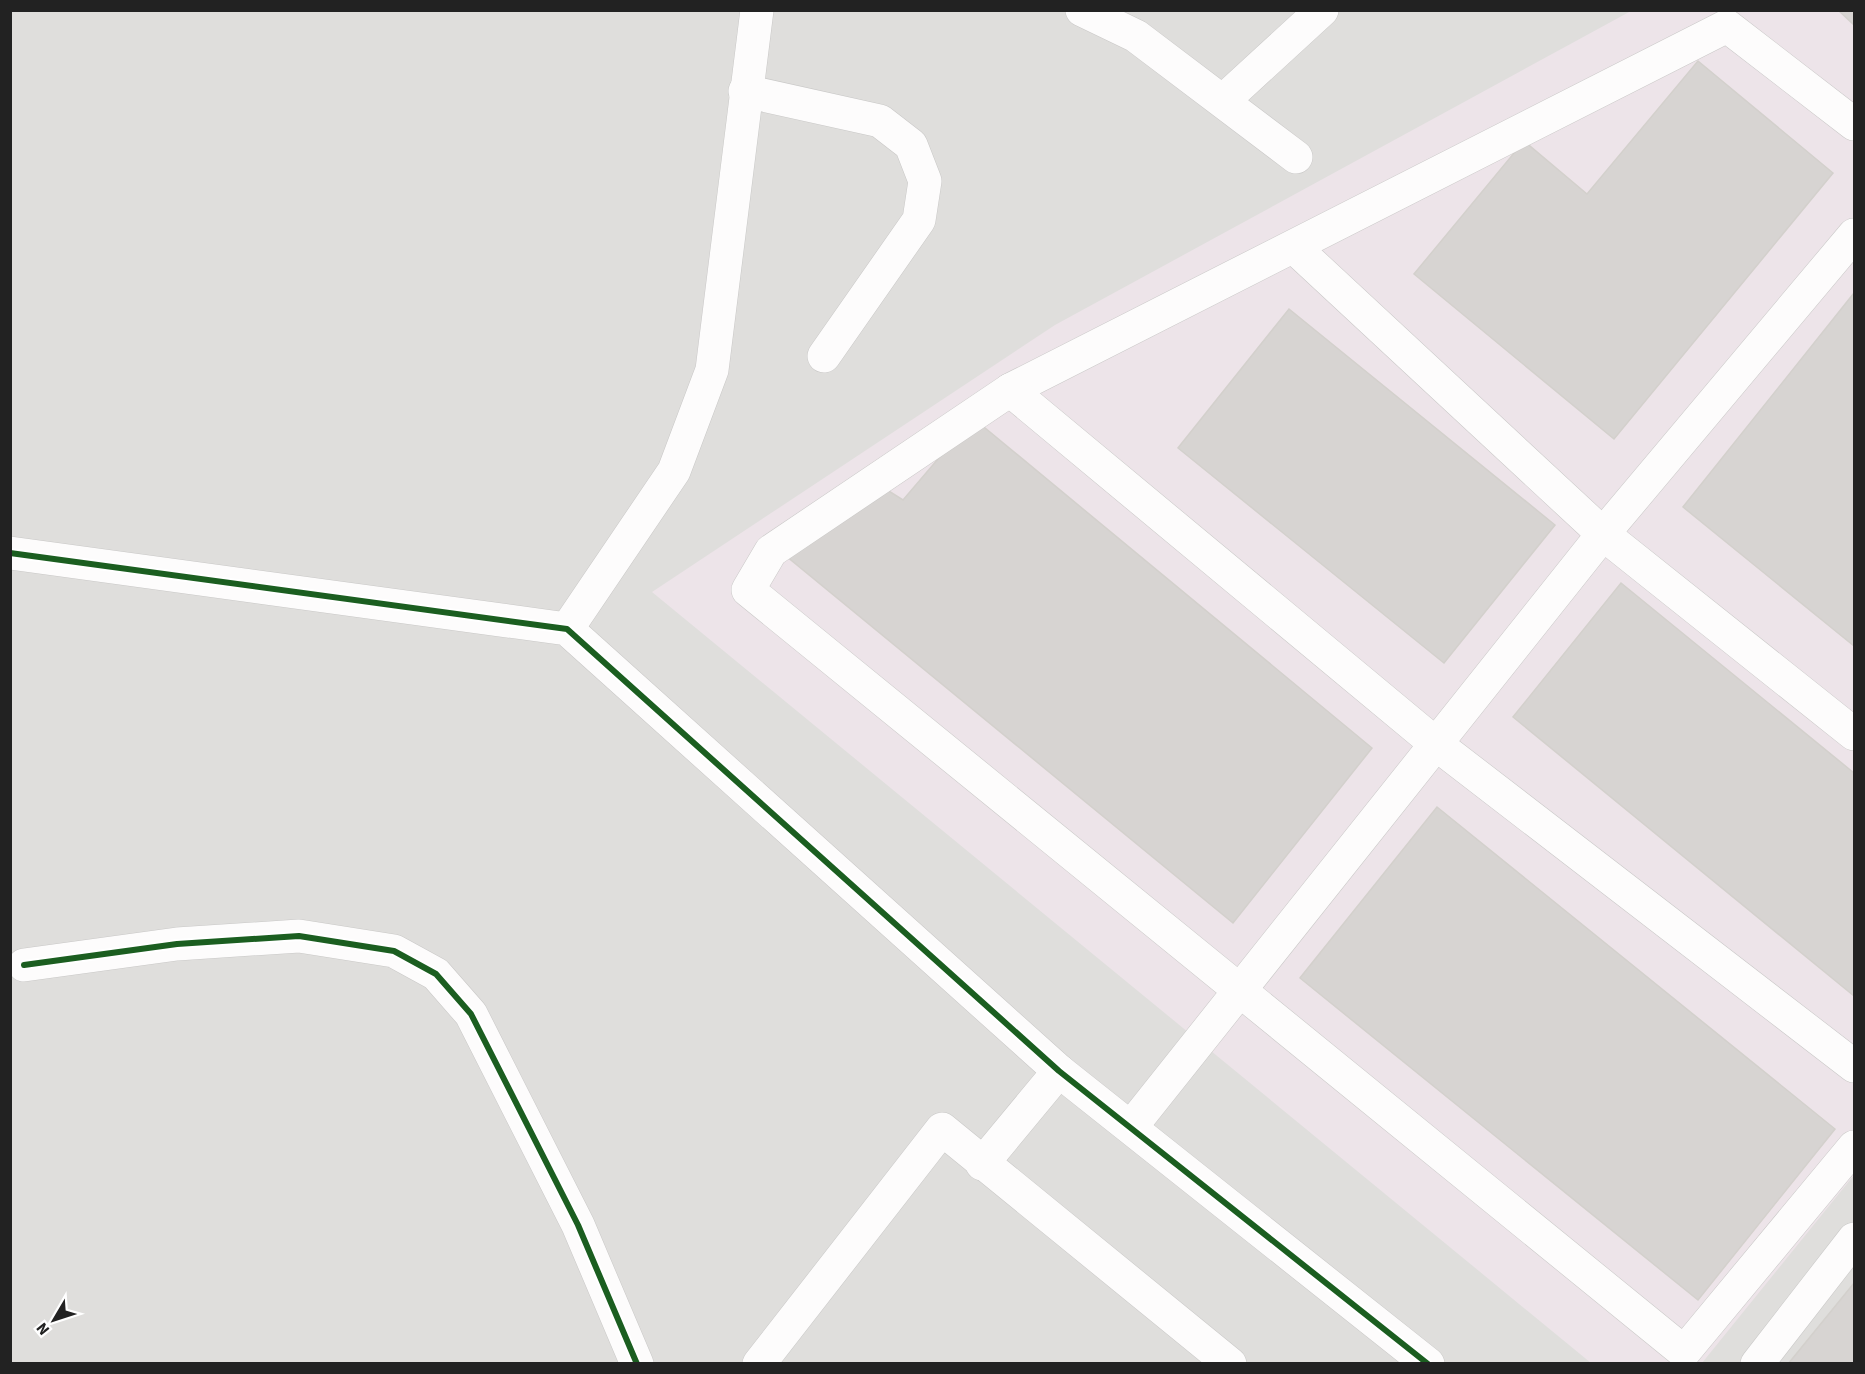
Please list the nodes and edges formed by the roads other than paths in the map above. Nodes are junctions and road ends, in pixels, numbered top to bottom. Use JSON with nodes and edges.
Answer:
{"nodes":[{"id":1,"x":757,"y":10,"type":"edge"},
{"id":2,"x":1082,"y":10,"type":"edge"},
{"id":3,"x":1322,"y":10,"type":"edge"},
{"id":4,"x":745,"y":91,"type":"junction"},
{"id":5,"x":1224,"y":100,"type":"junction"},
{"id":6,"x":1854,"y":124,"type":"edge"},
{"id":7,"x":1296,"y":157,"type":"dead end"},
{"id":8,"x":1854,"y":235,"type":"edge"},
{"id":9,"x":1294,"y":248,"type":"junction"},
{"id":10,"x":824,"y":356,"type":"dead end"},
{"id":11,"x":1010,"y":390,"type":"junction"},
{"id":12,"x":1603,"y":534,"type":"junction"},
{"id":13,"x":10,"y":553,"type":"edge"},
{"id":14,"x":567,"y":629,"type":"junction"},
{"id":15,"x":1854,"y":734,"type":"edge"},
{"id":16,"x":1437,"y":744,"type":"junction"},
{"id":17,"x":24,"y":965,"type":"dead end"},
{"id":18,"x":1240,"y":989,"type":"junction"},
{"id":19,"x":1854,"y":1066,"type":"edge"},
{"id":20,"x":1059,"y":1071,"type":"junction"},
{"id":21,"x":1131,"y":1128,"type":"junction"},
{"id":22,"x":1854,"y":1147,"type":"edge"},
{"id":23,"x":982,"y":1164,"type":"junction"},
{"id":24,"x":1854,"y":1239,"type":"edge"},
{"id":25,"x":637,"y":1364,"type":"edge"},
{"id":26,"x":759,"y":1364,"type":"edge"},
{"id":27,"x":1230,"y":1364,"type":"edge"},
{"id":28,"x":1428,"y":1364,"type":"edge"},
{"id":29,"x":1757,"y":1364,"type":"edge"}],
"edges":[{"from":1,"to":4,"type":"street"},
{"from":2,"to":5,"type":"street"},
{"from":3,"to":5,"type":"street"},
{"from":4,"to":10,"type":"street"},
{"from":4,"to":14,"type":"street"},
{"from":5,"to":7,"type":"street"},
{"from":6,"to":9,"type":"street"},
{"from":8,"to":12,"type":"street"},
{"from":9,"to":11,"type":"street"},
{"from":9,"to":12,"type":"street"},
{"from":11,"to":16,"type":"street"},
{"from":11,"to":18,"type":"street"},
{"from":12,"to":15,"type":"street"},
{"from":12,"to":16,"type":"street"},
{"from":13,"to":14,"type":"street"},
{"from":14,"to":20,"type":"street"},
{"from":16,"to":18,"type":"street"},
{"from":16,"to":19,"type":"street"},
{"from":17,"to":25,"type":"street"},
{"from":18,"to":21,"type":"street"},
{"from":18,"to":22,"type":"street"},
{"from":20,"to":21,"type":"street"},
{"from":20,"to":23,"type":"street"},
{"from":21,"to":28,"type":"street"},
{"from":23,"to":26,"type":"street"},
{"from":23,"to":27,"type":"street"},
{"from":24,"to":29,"type":"street"}]}
